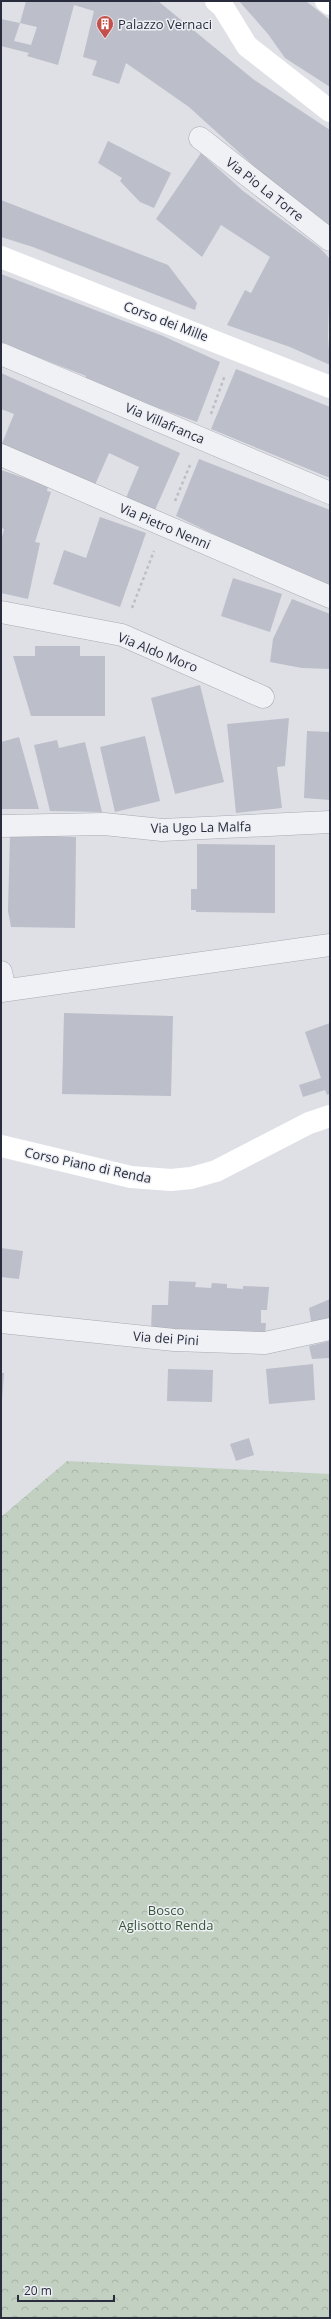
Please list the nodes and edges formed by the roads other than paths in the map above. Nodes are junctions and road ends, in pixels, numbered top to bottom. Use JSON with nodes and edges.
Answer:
{"nodes":[{"id":1,"x":216,"y":1,"type":"edge"},
{"id":2,"x":326,"y":1,"type":"edge"},
{"id":3,"x":330,"y":4,"type":"edge"},
{"id":4,"x":330,"y":111,"type":"edge"},
{"id":5,"x":200,"y":138,"type":"dead end"},
{"id":6,"x":330,"y":240,"type":"edge"},
{"id":7,"x":1,"y":257,"type":"edge"},
{"id":8,"x":1,"y":354,"type":"edge"},
{"id":9,"x":330,"y":386,"type":"edge"},
{"id":10,"x":1,"y":455,"type":"edge"},
{"id":11,"x":330,"y":493,"type":"edge"},
{"id":12,"x":330,"y":597,"type":"edge"},
{"id":13,"x":1,"y":612,"type":"edge"},
{"id":14,"x":263,"y":697,"type":"dead end"},
{"id":15,"x":330,"y":822,"type":"edge"},
{"id":16,"x":1,"y":826,"type":"edge"},
{"id":17,"x":330,"y":945,"type":"edge"},
{"id":18,"x":2,"y":984,"type":"edge"},
{"id":19,"x":330,"y":1116,"type":"edge"},
{"id":20,"x":1,"y":1146,"type":"edge"},
{"id":21,"x":1,"y":1322,"type":"edge"},
{"id":22,"x":330,"y":1329,"type":"edge"}],
"edges":[{"from":1,"to":4,"type":"main road"},
{"from":2,"to":3,"type":"main road"},
{"from":5,"to":6,"type":"street","name":"Via Pio La Torre"},
{"from":7,"to":9,"type":"main road","name":"Corso dei Mille"},
{"from":8,"to":11,"type":"street","name":"Via Villafranca"},
{"from":10,"to":12,"type":"street","name":"Via Pietro Nenni"},
{"from":13,"to":14,"type":"street","name":"Via Aldo Moro"},
{"from":15,"to":16,"type":"street","name":"Via Ugo La Malfa"},
{"from":17,"to":18,"type":"street"},
{"from":19,"to":20,"type":"main road","name":"Corso Piano di Renda"},
{"from":21,"to":22,"type":"street","name":"Via dei Pini"}]}
